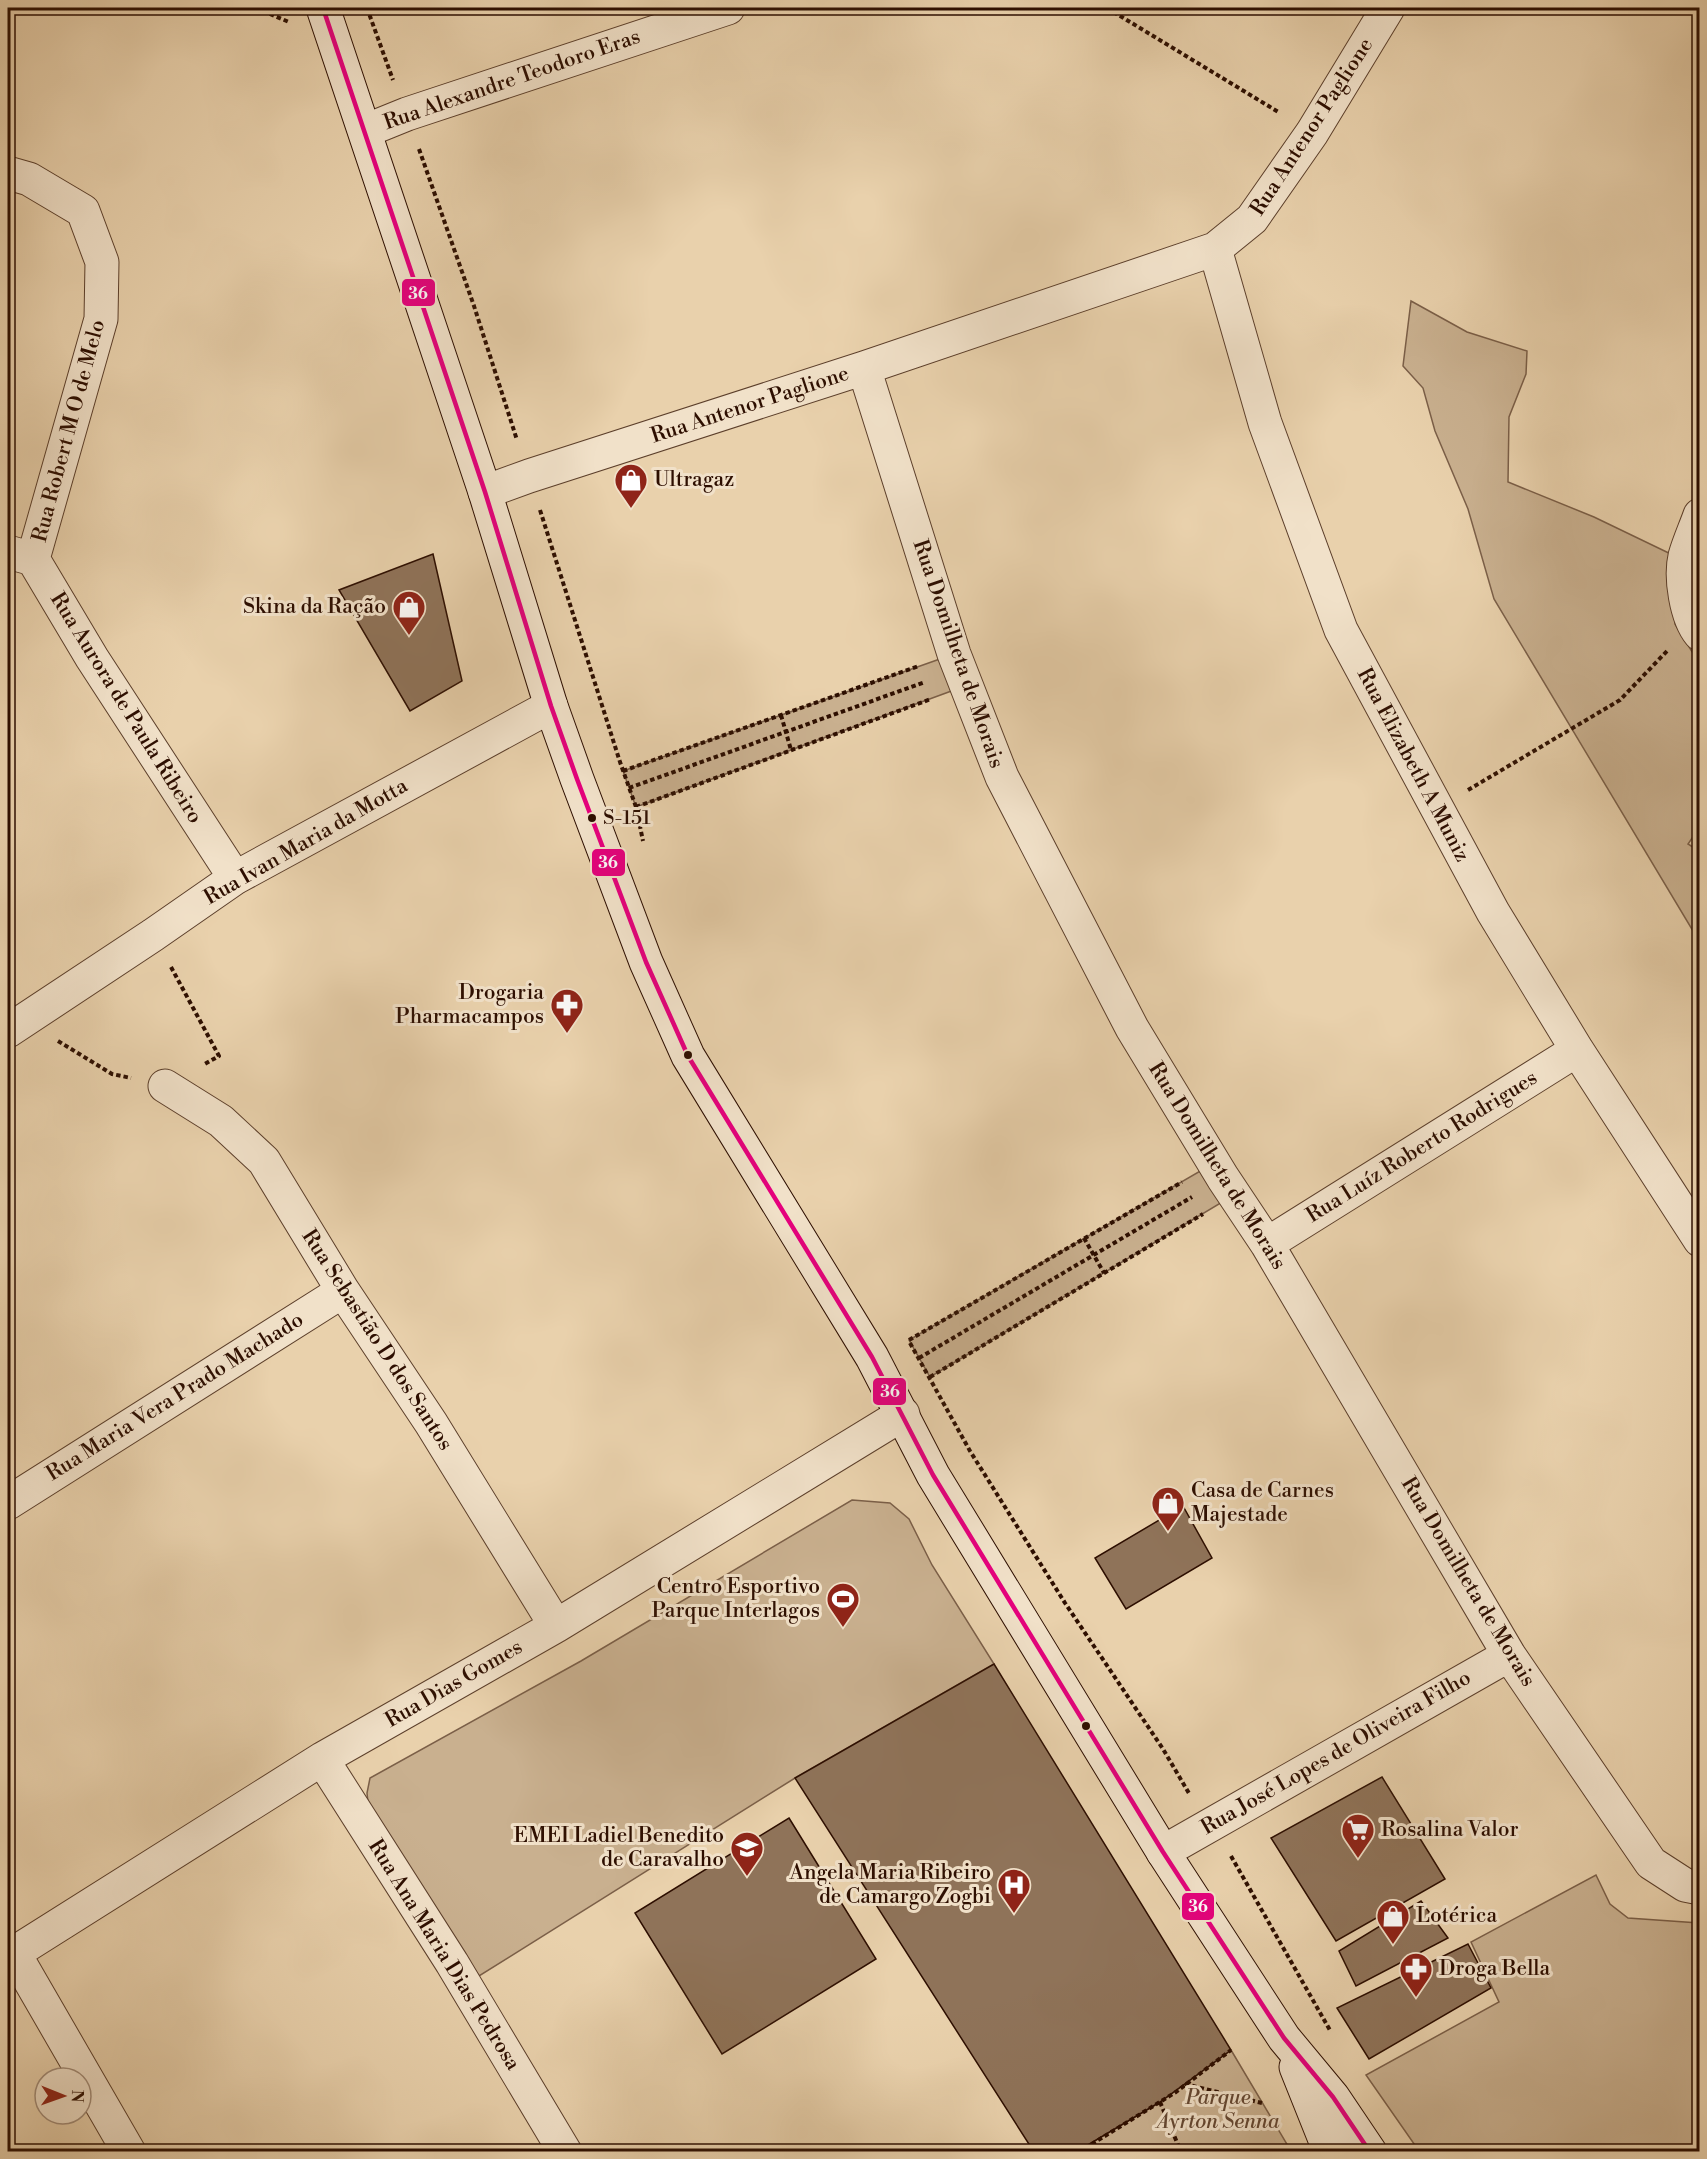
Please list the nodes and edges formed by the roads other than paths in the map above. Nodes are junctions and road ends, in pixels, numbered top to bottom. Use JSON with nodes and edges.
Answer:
{"nodes":[{"id":1,"x":323,"y":8,"type":"edge"},
{"id":2,"x":728,"y":8,"type":"edge"},
{"id":3,"x":1388,"y":8,"type":"edge"},
{"id":4,"x":365,"y":131,"type":"junction"},
{"id":5,"x":8,"y":173,"type":"edge"},
{"id":6,"x":1215,"y":249,"type":"junction"},
{"id":7,"x":864,"y":369,"type":"junction"},
{"id":8,"x":485,"y":492,"type":"junction"},
{"id":9,"x":1700,"y":515,"type":"edge"},
{"id":10,"x":20,"y":556,"type":"edge"},
{"id":11,"x":1696,"y":629,"type":"edge"},
{"id":12,"x":551,"y":706,"type":"junction"},
{"id":13,"x":235,"y":878,"type":"junction"},
{"id":14,"x":16,"y":1026,"type":"edge"},
{"id":15,"x":1577,"y":1050,"type":"junction"},
{"id":16,"x":165,"y":1086,"type":"road end"},
{"id":17,"x":1700,"y":1240,"type":"edge"},
{"id":18,"x":1266,"y":1244,"type":"junction"},
{"id":19,"x":343,"y":1291,"type":"junction"},
{"id":20,"x":903,"y":1414,"type":"junction"},
{"id":21,"x":8,"y":1503,"type":"edge"},
{"id":22,"x":556,"y":1626,"type":"junction"},
{"id":23,"x":1509,"y":1655,"type":"junction"},
{"id":24,"x":322,"y":1759,"type":"junction"},
{"id":25,"x":1163,"y":1852,"type":"junction"},
{"id":26,"x":1700,"y":1888,"type":"edge"},
{"id":27,"x":11,"y":1955,"type":"edge"},
{"id":28,"x":1284,"y":2038,"type":"junction"},
{"id":29,"x":129,"y":2151,"type":"edge"},
{"id":30,"x":565,"y":2151,"type":"edge"},
{"id":31,"x":1330,"y":2151,"type":"edge"},
{"id":32,"x":1370,"y":2151,"type":"edge"}],
"edges":[{"from":1,"to":4,"type":"street"},
{"from":2,"to":4,"type":"street","name":"Rua Alexandre Teodoro Eras"},
{"from":3,"to":6,"type":"street","name":"Rua Antenor Paglione"},
{"from":4,"to":8,"type":"street"},
{"from":5,"to":10,"type":"street","name":"Rua Robert M O de Melo"},
{"from":6,"to":7,"type":"street","name":"Rua Antenor Paglione"},
{"from":6,"to":15,"type":"street","name":"Rua Elizabeth A Muniz"},
{"from":7,"to":8,"type":"street","name":"Rua Antenor Paglione"},
{"from":7,"to":18,"type":"street","name":"Rua Domilheta de Morais"},
{"from":8,"to":12,"type":"street"},
{"from":9,"to":11,"type":"street"},
{"from":10,"to":13,"type":"street","name":"Rua Aurora de Paula Ribeiro"},
{"from":12,"to":13,"type":"street","name":"Rua Ivan Maria da Motta"},
{"from":12,"to":20,"type":"street"},
{"from":13,"to":14,"type":"street","name":"Rua Ivan Maria da Motta"},
{"from":15,"to":17,"type":"street","name":"Rua Elizabeth A Muniz"},
{"from":15,"to":18,"type":"street","name":"Rua Luíz Roberto Rodrigues"},
{"from":16,"to":19,"type":"street","name":"Rua Sebastião D dos Santos"},
{"from":18,"to":23,"type":"street","name":"Rua Domilheta de Morais"},
{"from":19,"to":21,"type":"street","name":"Rua Maria Vera Prado Machado"},
{"from":19,"to":22,"type":"street","name":"Rua Sebastião D dos Santos"},
{"from":20,"to":22,"type":"street","name":"Rua Dias Gomes"},
{"from":20,"to":25,"type":"street"},
{"from":22,"to":24,"type":"street","name":"Rua Dias Gomes"},
{"from":23,"to":25,"type":"street","name":"Rua José Lopes de Oliveira Filho"},
{"from":23,"to":26,"type":"street","name":"Rua Domilheta de Morais"},
{"from":24,"to":27,"type":"street","name":"Rua Dias Gomes"},
{"from":24,"to":30,"type":"street","name":"Rua Ana Maria Dias Pedrosa"},
{"from":25,"to":28,"type":"street"},
{"from":27,"to":29,"type":"street"},
{"from":28,"to":31,"type":"street"},
{"from":28,"to":32,"type":"street"}]}
